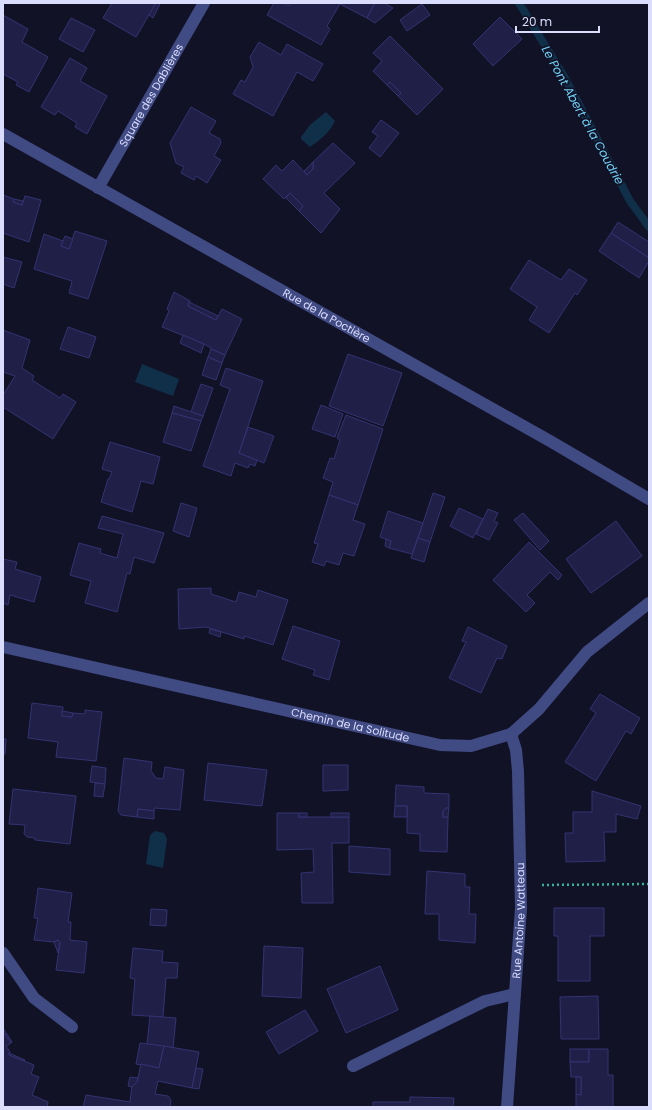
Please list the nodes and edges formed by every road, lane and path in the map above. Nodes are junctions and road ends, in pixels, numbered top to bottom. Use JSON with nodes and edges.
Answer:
{"nodes":[{"id":1,"x":204,"y":3,"type":"edge"},
{"id":2,"x":3,"y":134,"type":"edge"},
{"id":3,"x":98,"y":188,"type":"junction"},
{"id":4,"x":649,"y":499,"type":"edge"},
{"id":5,"x":649,"y":603,"type":"edge"},
{"id":6,"x":3,"y":647,"type":"edge"},
{"id":7,"x":511,"y":734,"type":"junction"},
{"id":8,"x":649,"y":884,"type":"edge"},
{"id":9,"x":520,"y":886,"type":"junction"},
{"id":10,"x":3,"y":953,"type":"edge"},
{"id":11,"x":515,"y":994,"type":"junction"},
{"id":12,"x":72,"y":1027,"type":"dead end"},
{"id":13,"x":353,"y":1066,"type":"dead end"},
{"id":14,"x":507,"y":1107,"type":"edge"}],
"edges":[{"from":1,"to":3,"type":"street","name":"Square des Dablières"},
{"from":2,"to":3,"type":"street","name":"Rue de la Poctière"},
{"from":3,"to":4,"type":"street","name":"Rue de la Poctière"},
{"from":5,"to":7,"type":"street","name":"Chemin de la Solitude"},
{"from":6,"to":7,"type":"street","name":"Chemin de la Solitude"},
{"from":7,"to":9,"type":"street","name":"Rue Antoine Watteau"},
{"from":8,"to":9,"type":"path"},
{"from":9,"to":11,"type":"street","name":"Rue Antoine Watteau"},
{"from":10,"to":12,"type":"street"},
{"from":11,"to":13,"type":"street"},
{"from":11,"to":14,"type":"street","name":"Rue Antoine Watteau"}]}
